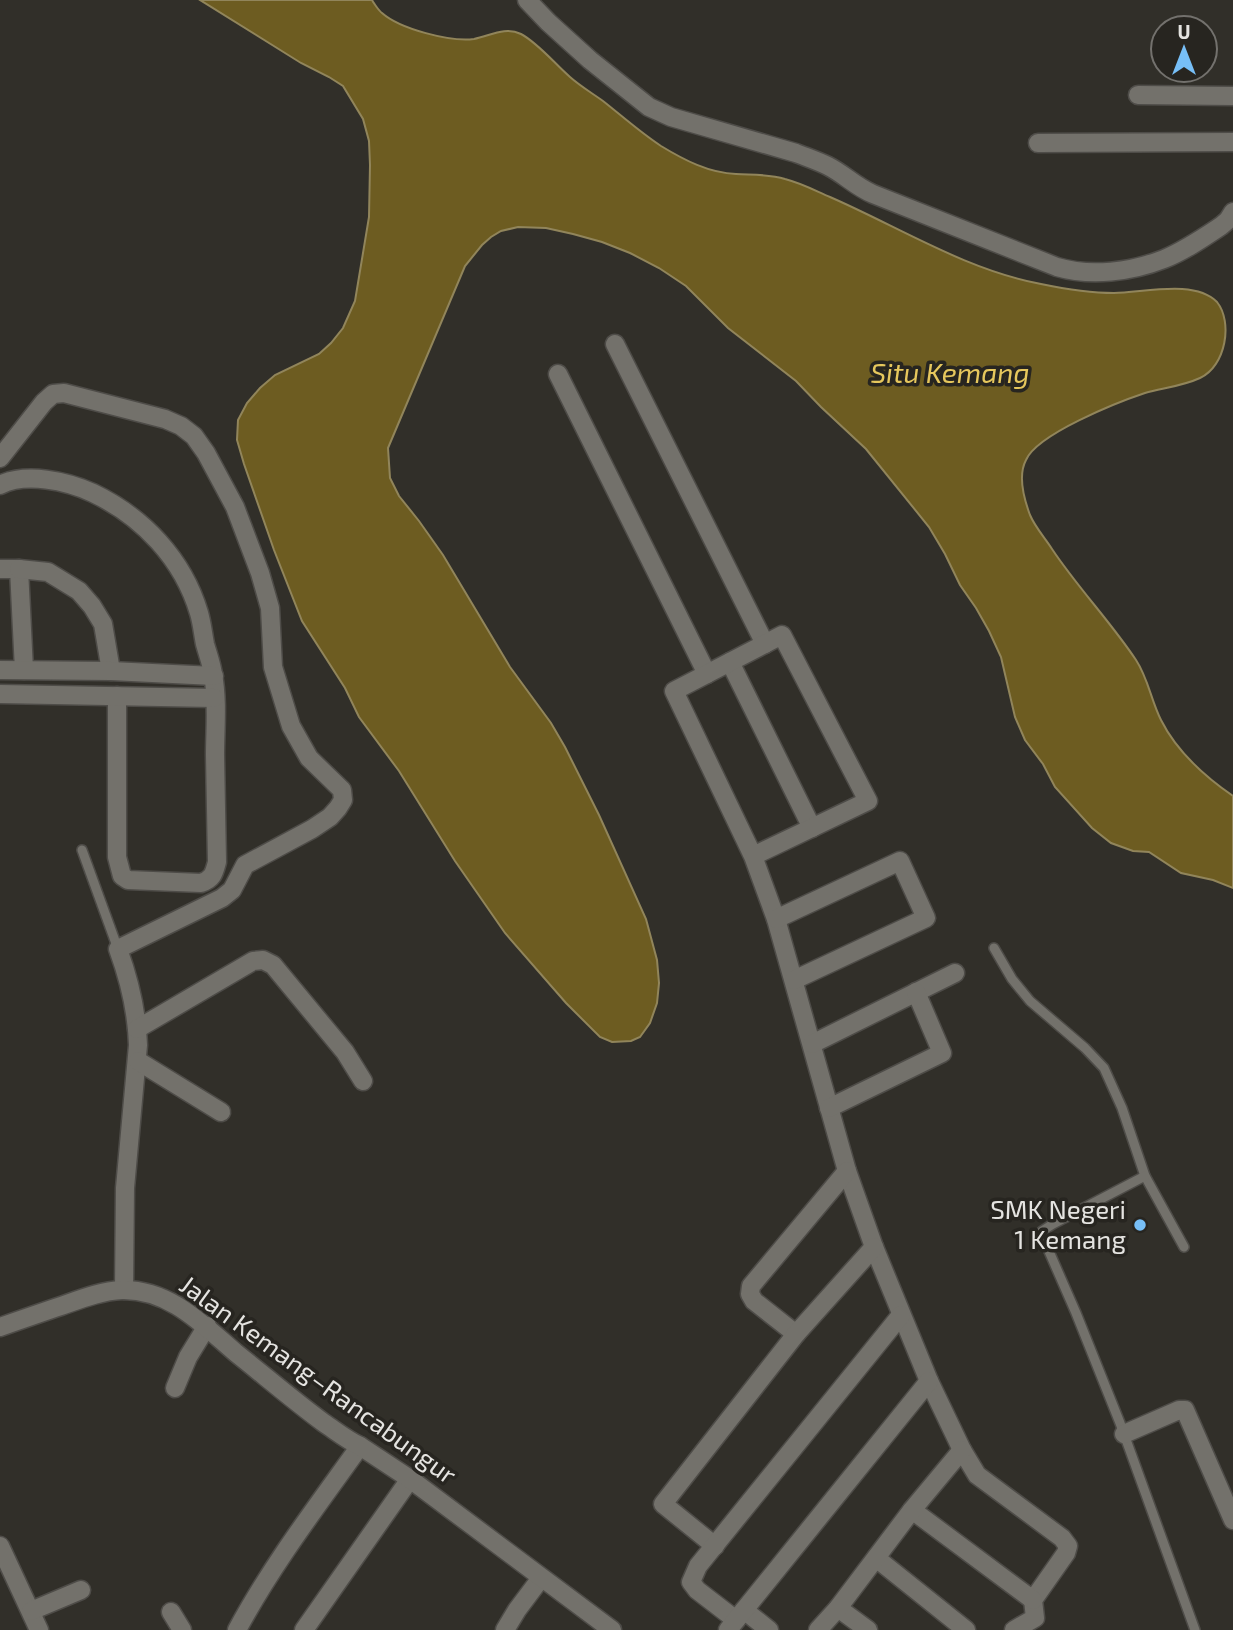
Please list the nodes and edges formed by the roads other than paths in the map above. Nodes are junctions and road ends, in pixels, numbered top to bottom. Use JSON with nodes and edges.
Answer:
{"nodes":[{"id":1,"x":527,"y":0,"type":"edge"},
{"id":2,"x":1138,"y":95,"type":"dead end"},
{"id":3,"x":1233,"y":96,"type":"edge"},
{"id":4,"x":1233,"y":142,"type":"edge"},
{"id":5,"x":1038,"y":144,"type":"dead end"},
{"id":6,"x":1233,"y":212,"type":"edge"},
{"id":7,"x":615,"y":344,"type":"dead end"},
{"id":8,"x":558,"y":374,"type":"dead end"},
{"id":9,"x":0,"y":458,"type":"edge"},
{"id":10,"x":0,"y":485,"type":"edge"},
{"id":11,"x":0,"y":569,"type":"edge"},
{"id":12,"x":19,"y":569,"type":"junction"},
{"id":13,"x":765,"y":644,"type":"junction"},
{"id":14,"x":730,"y":662,"type":"junction"},
{"id":15,"x":0,"y":670,"type":"edge"},
{"id":16,"x":24,"y":670,"type":"junction"},
{"id":17,"x":111,"y":671,"type":"junction"},
{"id":18,"x":707,"y":674,"type":"junction"},
{"id":19,"x":214,"y":676,"type":"junction"},
{"id":20,"x":0,"y":694,"type":"edge"},
{"id":21,"x":117,"y":696,"type":"junction"},
{"id":22,"x":214,"y":698,"type":"junction"},
{"id":23,"x":812,"y":828,"type":"junction"},
{"id":24,"x":82,"y":850,"type":"dead end"},
{"id":25,"x":754,"y":856,"type":"junction"},
{"id":26,"x":776,"y":919,"type":"junction"},
{"id":27,"x":994,"y":948,"type":"dead end"},
{"id":28,"x":118,"y":949,"type":"junction"},
{"id":29,"x":955,"y":972,"type":"dead end"},
{"id":30,"x":794,"y":980,"type":"junction"},
{"id":31,"x":916,"y":992,"type":"junction"},
{"id":32,"x":137,"y":1029,"type":"junction"},
{"id":33,"x":812,"y":1044,"type":"junction"},
{"id":34,"x":138,"y":1061,"type":"junction"},
{"id":35,"x":363,"y":1081,"type":"dead end"},
{"id":36,"x":829,"y":1108,"type":"junction"},
{"id":37,"x":221,"y":1112,"type":"dead end"},
{"id":38,"x":847,"y":1171,"type":"junction"},
{"id":39,"x":1145,"y":1176,"type":"junction"},
{"id":40,"x":874,"y":1247,"type":"junction"},
{"id":41,"x":1184,"y":1247,"type":"dead end"},
{"id":42,"x":124,"y":1290,"type":"junction"},
{"id":43,"x":901,"y":1315,"type":"junction"},
{"id":44,"x":207,"y":1326,"type":"junction"},
{"id":45,"x":0,"y":1327,"type":"edge"},
{"id":46,"x":796,"y":1334,"type":"junction"},
{"id":47,"x":929,"y":1381,"type":"junction"},
{"id":48,"x":175,"y":1388,"type":"dead end"},
{"id":49,"x":1124,"y":1434,"type":"junction"},
{"id":50,"x":360,"y":1446,"type":"junction"},
{"id":51,"x":962,"y":1450,"type":"junction"},
{"id":52,"x":410,"y":1479,"type":"junction"},
{"id":53,"x":912,"y":1510,"type":"junction"},
{"id":54,"x":1233,"y":1520,"type":"edge"},
{"id":55,"x":715,"y":1546,"type":"junction"},
{"id":56,"x":1,"y":1550,"type":"edge"},
{"id":57,"x":876,"y":1558,"type":"junction"},
{"id":58,"x":541,"y":1578,"type":"junction"},
{"id":59,"x":81,"y":1590,"type":"dead end"},
{"id":60,"x":1033,"y":1600,"type":"junction"},
{"id":61,"x":838,"y":1608,"type":"junction"},
{"id":62,"x":31,"y":1612,"type":"junction"},
{"id":63,"x":171,"y":1612,"type":"dead end"},
{"id":64,"x":736,"y":1620,"type":"edge"},
{"id":65,"x":39,"y":1630,"type":"edge"},
{"id":66,"x":182,"y":1630,"type":"edge"},
{"id":67,"x":237,"y":1630,"type":"edge"},
{"id":68,"x":304,"y":1630,"type":"edge"},
{"id":69,"x":505,"y":1630,"type":"edge"},
{"id":70,"x":612,"y":1630,"type":"edge"},
{"id":71,"x":769,"y":1630,"type":"edge"},
{"id":72,"x":818,"y":1630,"type":"edge"},
{"id":73,"x":868,"y":1630,"type":"edge"},
{"id":74,"x":967,"y":1630,"type":"edge"},
{"id":75,"x":1014,"y":1630,"type":"edge"},
{"id":76,"x":1195,"y":1630,"type":"edge"}],
"edges":[{"from":1,"to":6,"type":"street"},
{"from":2,"to":3,"type":"street"},
{"from":4,"to":5,"type":"street"},
{"from":7,"to":13,"type":"street"},
{"from":8,"to":18,"type":"street"},
{"from":9,"to":28,"type":"street"},
{"from":10,"to":19,"type":"street"},
{"from":11,"to":12,"type":"street"},
{"from":12,"to":16,"type":"street"},
{"from":12,"to":17,"type":"street"},
{"from":13,"to":14,"type":"street"},
{"from":13,"to":23,"type":"street"},
{"from":14,"to":18,"type":"street"},
{"from":14,"to":23,"type":"street"},
{"from":15,"to":16,"type":"street"},
{"from":16,"to":17,"type":"street"},
{"from":17,"to":19,"type":"street"},
{"from":18,"to":25,"type":"street"},
{"from":19,"to":22,"type":"street"},
{"from":20,"to":21,"type":"street"},
{"from":21,"to":22,"type":"street"},
{"from":21,"to":22,"type":"street"},
{"from":23,"to":25,"type":"street"},
{"from":24,"to":28,"type":"lane"},
{"from":25,"to":26,"type":"street"},
{"from":26,"to":30,"type":"street"},
{"from":26,"to":30,"type":"street"},
{"from":27,"to":39,"type":"lane"},
{"from":28,"to":32,"type":"street"},
{"from":29,"to":31,"type":"street"},
{"from":30,"to":33,"type":"street"},
{"from":31,"to":33,"type":"street"},
{"from":31,"to":36,"type":"street"},
{"from":32,"to":34,"type":"street"},
{"from":32,"to":35,"type":"street"},
{"from":33,"to":36,"type":"street"},
{"from":34,"to":37,"type":"street"},
{"from":34,"to":42,"type":"street"},
{"from":36,"to":38,"type":"street"},
{"from":38,"to":40,"type":"street"},
{"from":38,"to":46,"type":"street"},
{"from":39,"to":41,"type":"lane"},
{"from":39,"to":49,"type":"lane"},
{"from":40,"to":43,"type":"street"},
{"from":40,"to":46,"type":"street"},
{"from":42,"to":44,"type":"street","name":"Jalan Kemang–Rancabungur"},
{"from":42,"to":45,"type":"street","name":"Jalan Kemang–Rancabungur"},
{"from":43,"to":47,"type":"street"},
{"from":43,"to":55,"type":"street"},
{"from":44,"to":48,"type":"street"},
{"from":44,"to":50,"type":"street","name":"Jalan Kemang–Rancabungur"},
{"from":46,"to":55,"type":"street"},
{"from":47,"to":51,"type":"street"},
{"from":47,"to":64,"type":"street"},
{"from":49,"to":54,"type":"street"},
{"from":49,"to":76,"type":"lane"},
{"from":50,"to":52,"type":"street","name":"Jalan Kemang–Rancabungur"},
{"from":50,"to":67,"type":"street"},
{"from":51,"to":53,"type":"street"},
{"from":51,"to":60,"type":"street"},
{"from":52,"to":58,"type":"street","name":"Jalan Kemang–Rancabungur"},
{"from":52,"to":68,"type":"street"},
{"from":53,"to":57,"type":"street"},
{"from":53,"to":60,"type":"street"},
{"from":55,"to":64,"type":"street"},
{"from":56,"to":62,"type":"street"},
{"from":57,"to":61,"type":"street"},
{"from":57,"to":74,"type":"street"},
{"from":58,"to":69,"type":"street"},
{"from":58,"to":70,"type":"street","name":"Jalan Kemang–Rancabungur"},
{"from":59,"to":62,"type":"street"},
{"from":60,"to":75,"type":"street"},
{"from":61,"to":72,"type":"street"},
{"from":61,"to":73,"type":"street"},
{"from":62,"to":65,"type":"street"},
{"from":63,"to":66,"type":"street"},
{"from":64,"to":71,"type":"street"}]}
